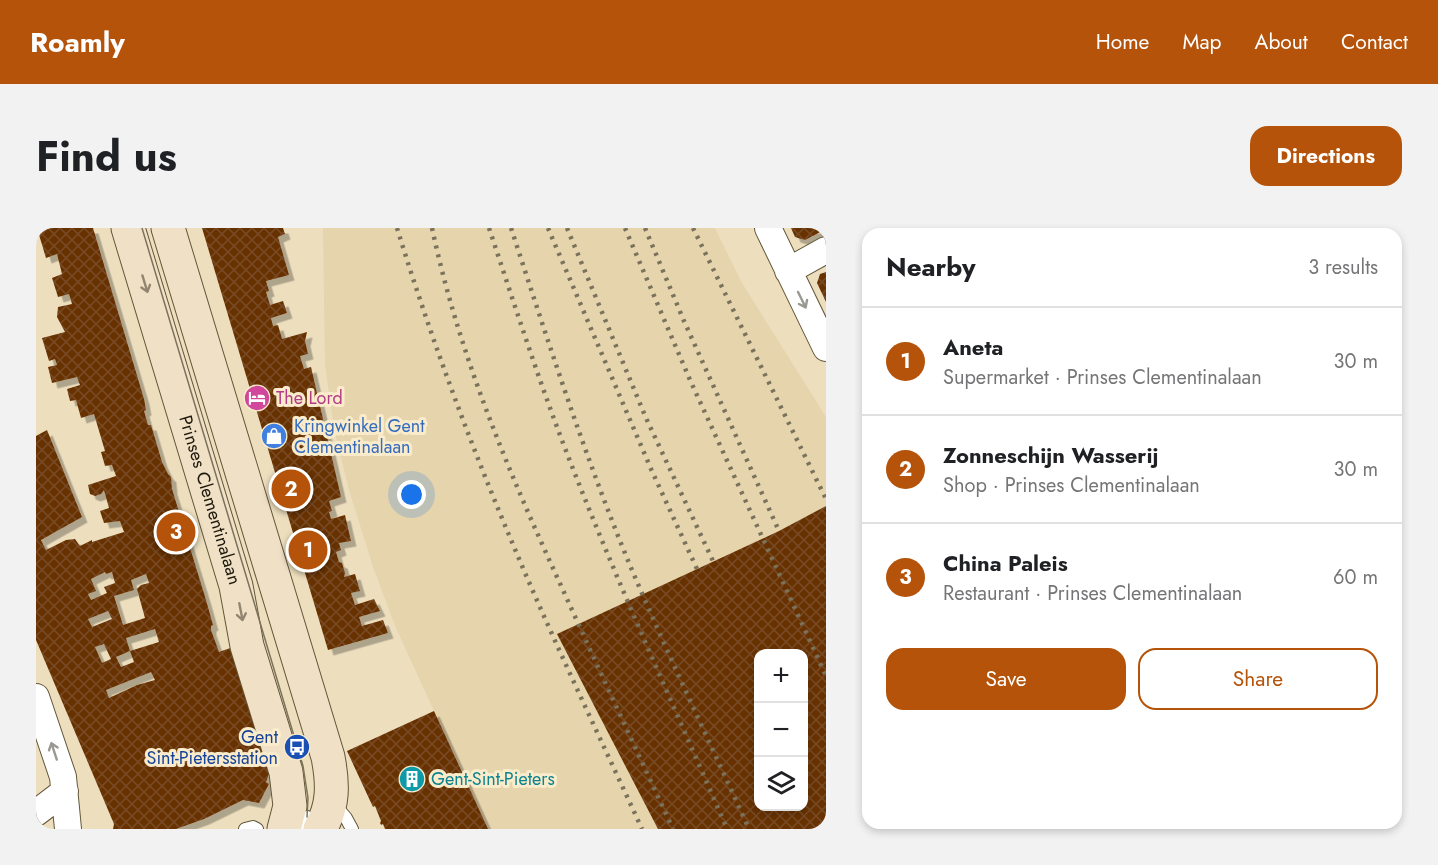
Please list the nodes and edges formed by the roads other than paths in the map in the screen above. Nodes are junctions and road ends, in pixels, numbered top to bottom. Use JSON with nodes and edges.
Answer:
{"nodes":[{"id":1,"x":128,"y":228,"type":"edge"},
{"id":2,"x":168,"y":228,"type":"edge"},
{"id":3,"x":768,"y":228,"type":"edge"},
{"id":4,"x":826,"y":250,"type":"edge"},
{"id":5,"x":788,"y":271,"type":"junction"},
{"id":6,"x":826,"y":348,"type":"edge"},
{"id":7,"x":36,"y":697,"type":"edge"},
{"id":8,"x":65,"y":791,"type":"junction"},
{"id":9,"x":36,"y":813,"type":"edge"},
{"id":10,"x":310,"y":823,"type":"edge"},
{"id":11,"x":68,"y":829,"type":"edge"},
{"id":12,"x":245,"y":829,"type":"edge"},
{"id":13,"x":257,"y":829,"type":"edge"},
{"id":14,"x":352,"y":829,"type":"edge"}],
"edges":[{"from":1,"to":10,"type":"street","name":"Prinses Clementinalaan","one_way":true},
{"from":2,"to":10,"type":"street"},
{"from":3,"to":5,"type":"street"},
{"from":4,"to":5,"type":"street"},
{"from":5,"to":6,"type":"street","one_way":true},
{"from":8,"to":7,"type":"street","one_way":true},
{"from":8,"to":9,"type":"street"},
{"from":8,"to":11,"type":"street"},
{"from":10,"to":14,"type":"lane"},
{"from":12,"to":13,"type":"lane"}]}
